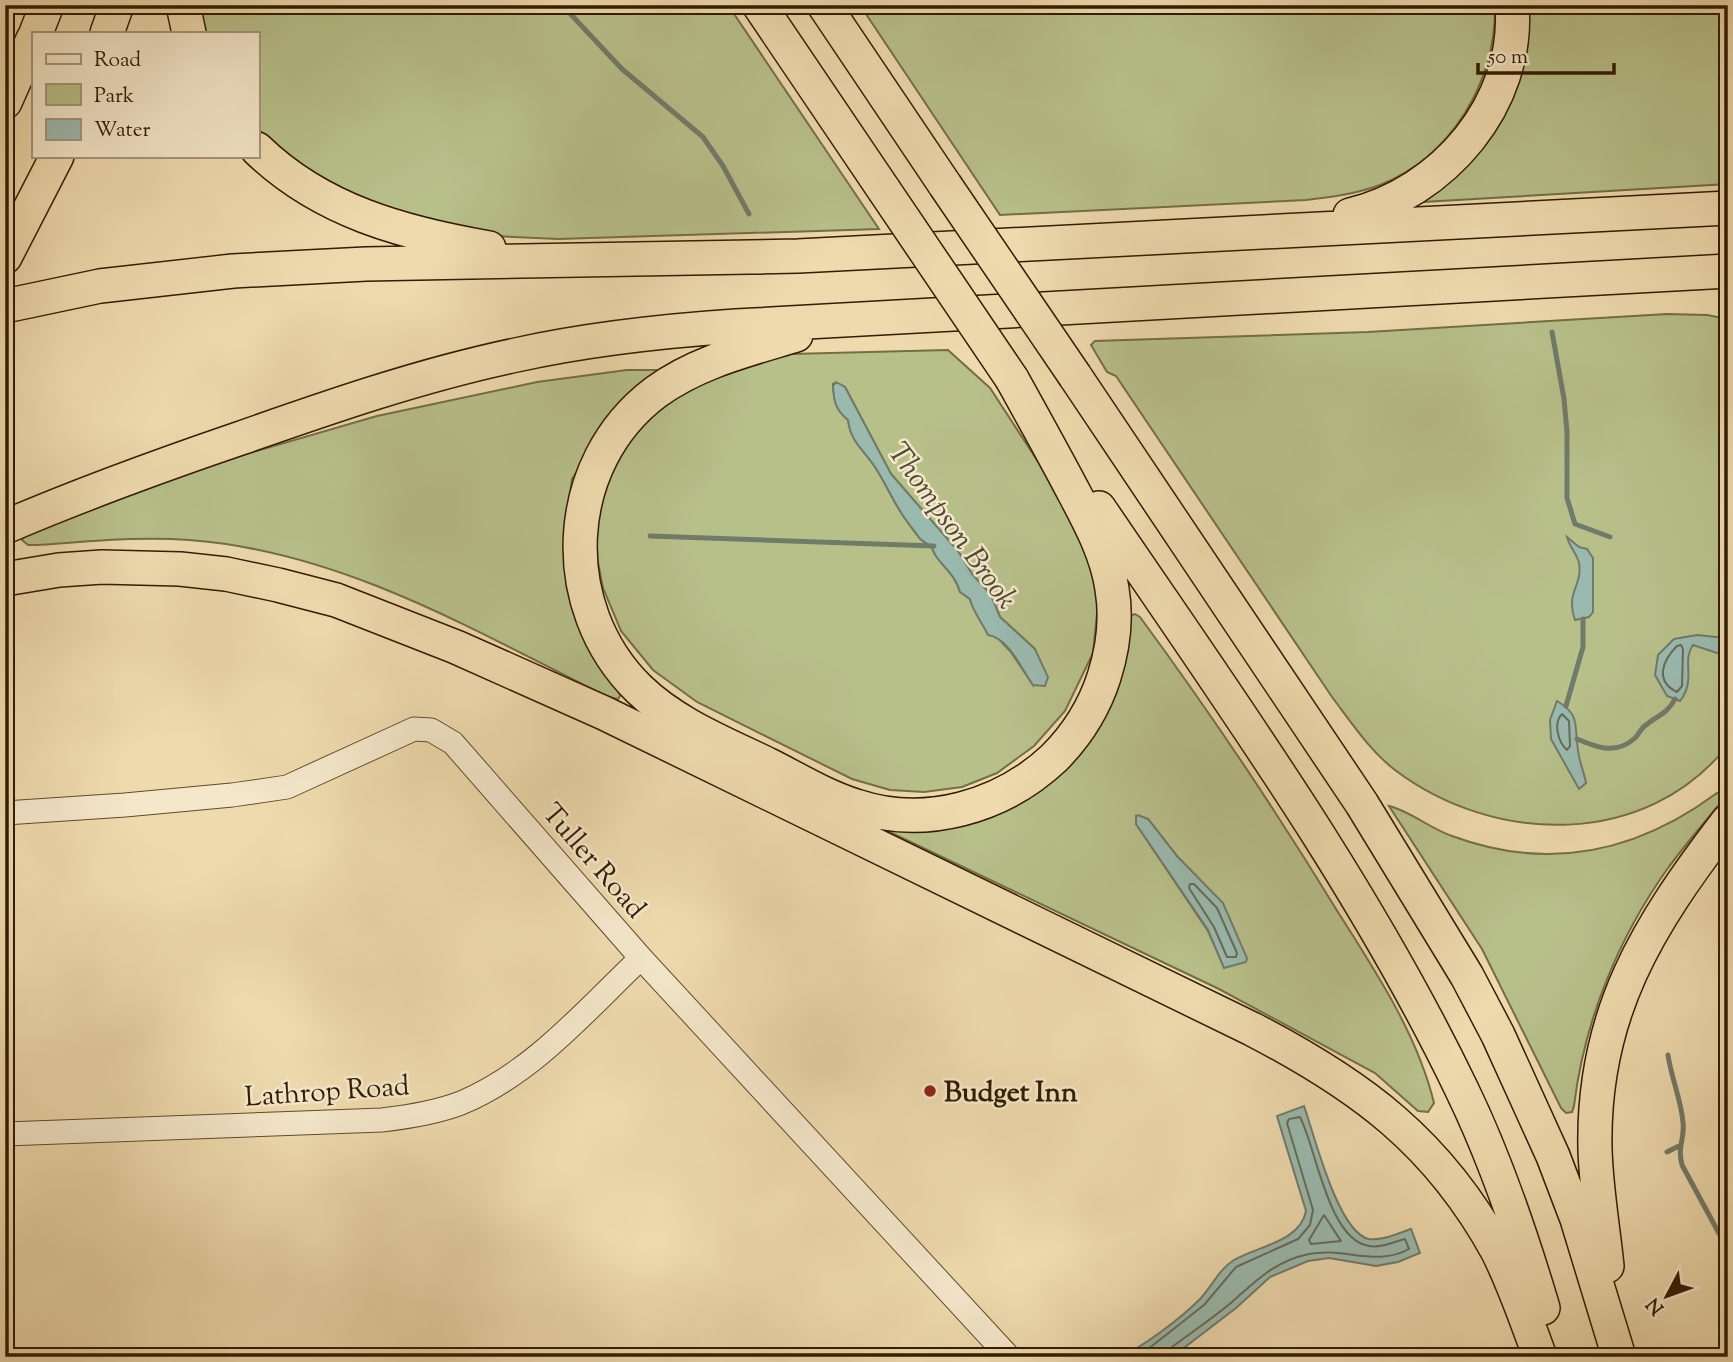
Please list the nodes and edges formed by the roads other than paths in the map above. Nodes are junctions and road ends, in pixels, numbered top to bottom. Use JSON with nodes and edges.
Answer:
{"nodes":[{"id":1,"x":47,"y":5,"type":"edge"},
{"id":2,"x":117,"y":5,"type":"edge"},
{"id":3,"x":183,"y":5,"type":"edge"},
{"id":4,"x":758,"y":5,"type":"edge"},
{"id":5,"x":824,"y":5,"type":"edge"},
{"id":6,"x":836,"y":5,"type":"edge"},
{"id":7,"x":1512,"y":5,"type":"edge"},
{"id":8,"x":36,"y":32,"type":"edge"},
{"id":9,"x":107,"y":32,"type":"edge"},
{"id":10,"x":189,"y":32,"type":"edge"},
{"id":11,"x":32,"y":41,"type":"edge"},
{"id":12,"x":870,"y":75,"type":"junction"},
{"id":13,"x":5,"y":102,"type":"edge"},
{"id":14,"x":259,"y":151,"type":"edge"},
{"id":15,"x":56,"y":158,"type":"edge"},
{"id":16,"x":1728,"y":208,"type":"edge"},
{"id":17,"x":1274,"y":231,"type":"junction"},
{"id":18,"x":5,"y":257,"type":"edge"},
{"id":19,"x":599,"y":261,"type":"junction"},
{"id":20,"x":1728,"y":271,"type":"edge"},
{"id":21,"x":5,"y":306,"type":"edge"},
{"id":22,"x":883,"y":319,"type":"junction"},
{"id":23,"x":1012,"y":379,"type":"junction"},
{"id":24,"x":5,"y":527,"type":"edge"},
{"id":25,"x":5,"y":579,"type":"edge"},
{"id":26,"x":5,"y":813,"type":"edge"},
{"id":27,"x":1728,"y":821,"type":"edge"},
{"id":28,"x":641,"y":958,"type":"junction"},
{"id":29,"x":5,"y":1134,"type":"edge"},
{"id":30,"x":1617,"y":1349,"type":"edge"},
{"id":31,"x":1547,"y":1351,"type":"edge"},
{"id":32,"x":1009,"y":1357,"type":"edge"}],
"edges":[{"from":1,"to":8,"type":"highway"},
{"from":2,"to":9,"type":"highway"},
{"from":3,"to":10,"type":"highway"},
{"from":4,"to":23,"type":"highway","bridge":true},
{"from":5,"to":12,"type":"highway"},
{"from":6,"to":12,"type":"highway"},
{"from":7,"to":17,"type":"highway"},
{"from":11,"to":13,"type":"highway"},
{"from":12,"to":30,"type":"highway","bridge":true},
{"from":14,"to":19,"type":"highway"},
{"from":15,"to":18,"type":"highway"},
{"from":16,"to":17,"type":"highway"},
{"from":17,"to":19,"type":"highway"},
{"from":19,"to":21,"type":"highway"},
{"from":20,"to":22,"type":"highway"},
{"from":22,"to":23,"type":"highway"},
{"from":22,"to":24,"type":"highway"},
{"from":23,"to":31,"type":"highway"},
{"from":25,"to":31,"type":"highway"},
{"from":26,"to":28,"type":"street","name":"Tuller Road"},
{"from":27,"to":30,"type":"highway"},
{"from":28,"to":29,"type":"street","name":"Lathrop Road"},
{"from":28,"to":32,"type":"street","name":"Tuller Road"}]}
